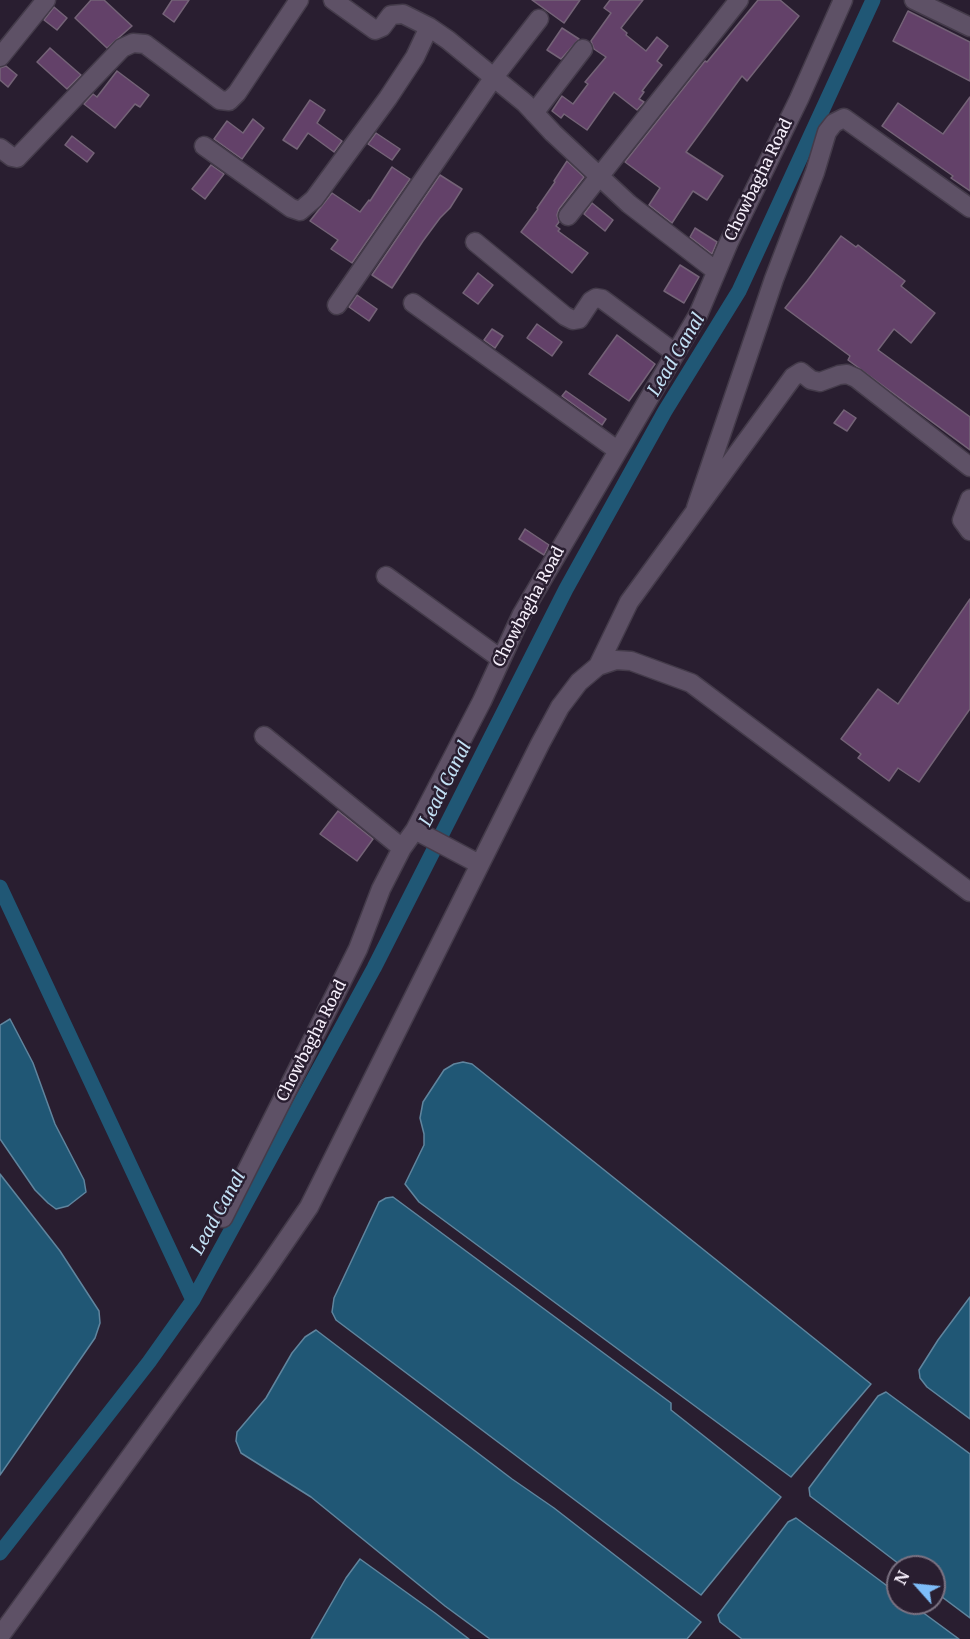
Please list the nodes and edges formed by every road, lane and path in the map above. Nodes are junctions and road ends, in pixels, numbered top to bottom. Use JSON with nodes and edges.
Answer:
{"nodes":[{"id":1,"x":46,"y":0,"type":"edge"},
{"id":2,"x":299,"y":0,"type":"edge"},
{"id":3,"x":333,"y":0,"type":"edge"},
{"id":4,"x":739,"y":0,"type":"edge"},
{"id":5,"x":843,"y":0,"type":"edge"},
{"id":6,"x":914,"y":0,"type":"edge"},
{"id":7,"x":395,"y":7,"type":"edge"},
{"id":8,"x":539,"y":19,"type":"dead end"},
{"id":9,"x":429,"y":27,"type":"junction"},
{"id":10,"x":970,"y":27,"type":"edge"},
{"id":11,"x":583,"y":49,"type":"dead end"},
{"id":12,"x":0,"y":57,"type":"edge"},
{"id":13,"x":494,"y":78,"type":"junction"},
{"id":14,"x":534,"y":112,"type":"junction"},
{"id":15,"x":204,"y":146,"type":"dead end"},
{"id":16,"x":0,"y":148,"type":"edge"},
{"id":17,"x":598,"y":177,"type":"junction"},
{"id":18,"x":970,"y":208,"type":"edge"},
{"id":19,"x":568,"y":216,"type":"dead end"},
{"id":20,"x":475,"y":242,"type":"dead end"},
{"id":21,"x":716,"y":271,"type":"junction"},
{"id":22,"x":413,"y":303,"type":"dead end"},
{"id":23,"x":337,"y":305,"type":"dead end"},
{"id":24,"x":675,"y":353,"type":"junction"},
{"id":25,"x":617,"y":450,"type":"junction"},
{"id":26,"x":970,"y":467,"type":"edge"},
{"id":27,"x":970,"y":499,"type":"edge"},
{"id":28,"x":696,"y":508,"type":"junction"},
{"id":29,"x":970,"y":531,"type":"edge"},
{"id":30,"x":386,"y":576,"type":"dead end"},
{"id":31,"x":501,"y":660,"type":"junction"},
{"id":32,"x":598,"y":666,"type":"junction"},
{"id":33,"x":264,"y":736,"type":"dead end"},
{"id":34,"x":415,"y":830,"type":"junction"},
{"id":35,"x":402,"y":848,"type":"junction"},
{"id":36,"x":479,"y":864,"type":"junction"},
{"id":37,"x":970,"y":892,"type":"edge"},
{"id":38,"x":223,"y":1218,"type":"dead end"},
{"id":39,"x":0,"y":1636,"type":"edge"}],
"edges":[{"from":1,"to":12,"type":"street"},
{"from":2,"to":16,"type":"street"},
{"from":3,"to":7,"type":"street"},
{"from":4,"to":17,"type":"street"},
{"from":5,"to":21,"type":"street","name":"Chowbagha Road"},
{"from":6,"to":10,"type":"street"},
{"from":7,"to":9,"type":"street"},
{"from":8,"to":13,"type":"street"},
{"from":9,"to":13,"type":"street"},
{"from":9,"to":15,"type":"street"},
{"from":11,"to":14,"type":"street"},
{"from":13,"to":14,"type":"street"},
{"from":13,"to":23,"type":"street"},
{"from":14,"to":17,"type":"street"},
{"from":17,"to":19,"type":"street"},
{"from":17,"to":21,"type":"street"},
{"from":18,"to":28,"type":"street"},
{"from":20,"to":24,"type":"street"},
{"from":21,"to":24,"type":"street","name":"Chowbagha Road"},
{"from":22,"to":25,"type":"street"},
{"from":24,"to":25,"type":"street","name":"Chowbagha Road"},
{"from":25,"to":31,"type":"street","name":"Chowbagha Road"},
{"from":26,"to":28,"type":"street"},
{"from":27,"to":29,"type":"street"},
{"from":28,"to":32,"type":"street"},
{"from":30,"to":31,"type":"street"},
{"from":31,"to":34,"type":"street","name":"Chowbagha Road"},
{"from":32,"to":36,"type":"street"},
{"from":32,"to":37,"type":"street"},
{"from":33,"to":35,"type":"street"},
{"from":34,"to":35,"type":"street","name":"Chowbagha Road"},
{"from":34,"to":36,"type":"street"},
{"from":35,"to":38,"type":"street","name":"Chowbagha Road"},
{"from":36,"to":39,"type":"street"}]}
